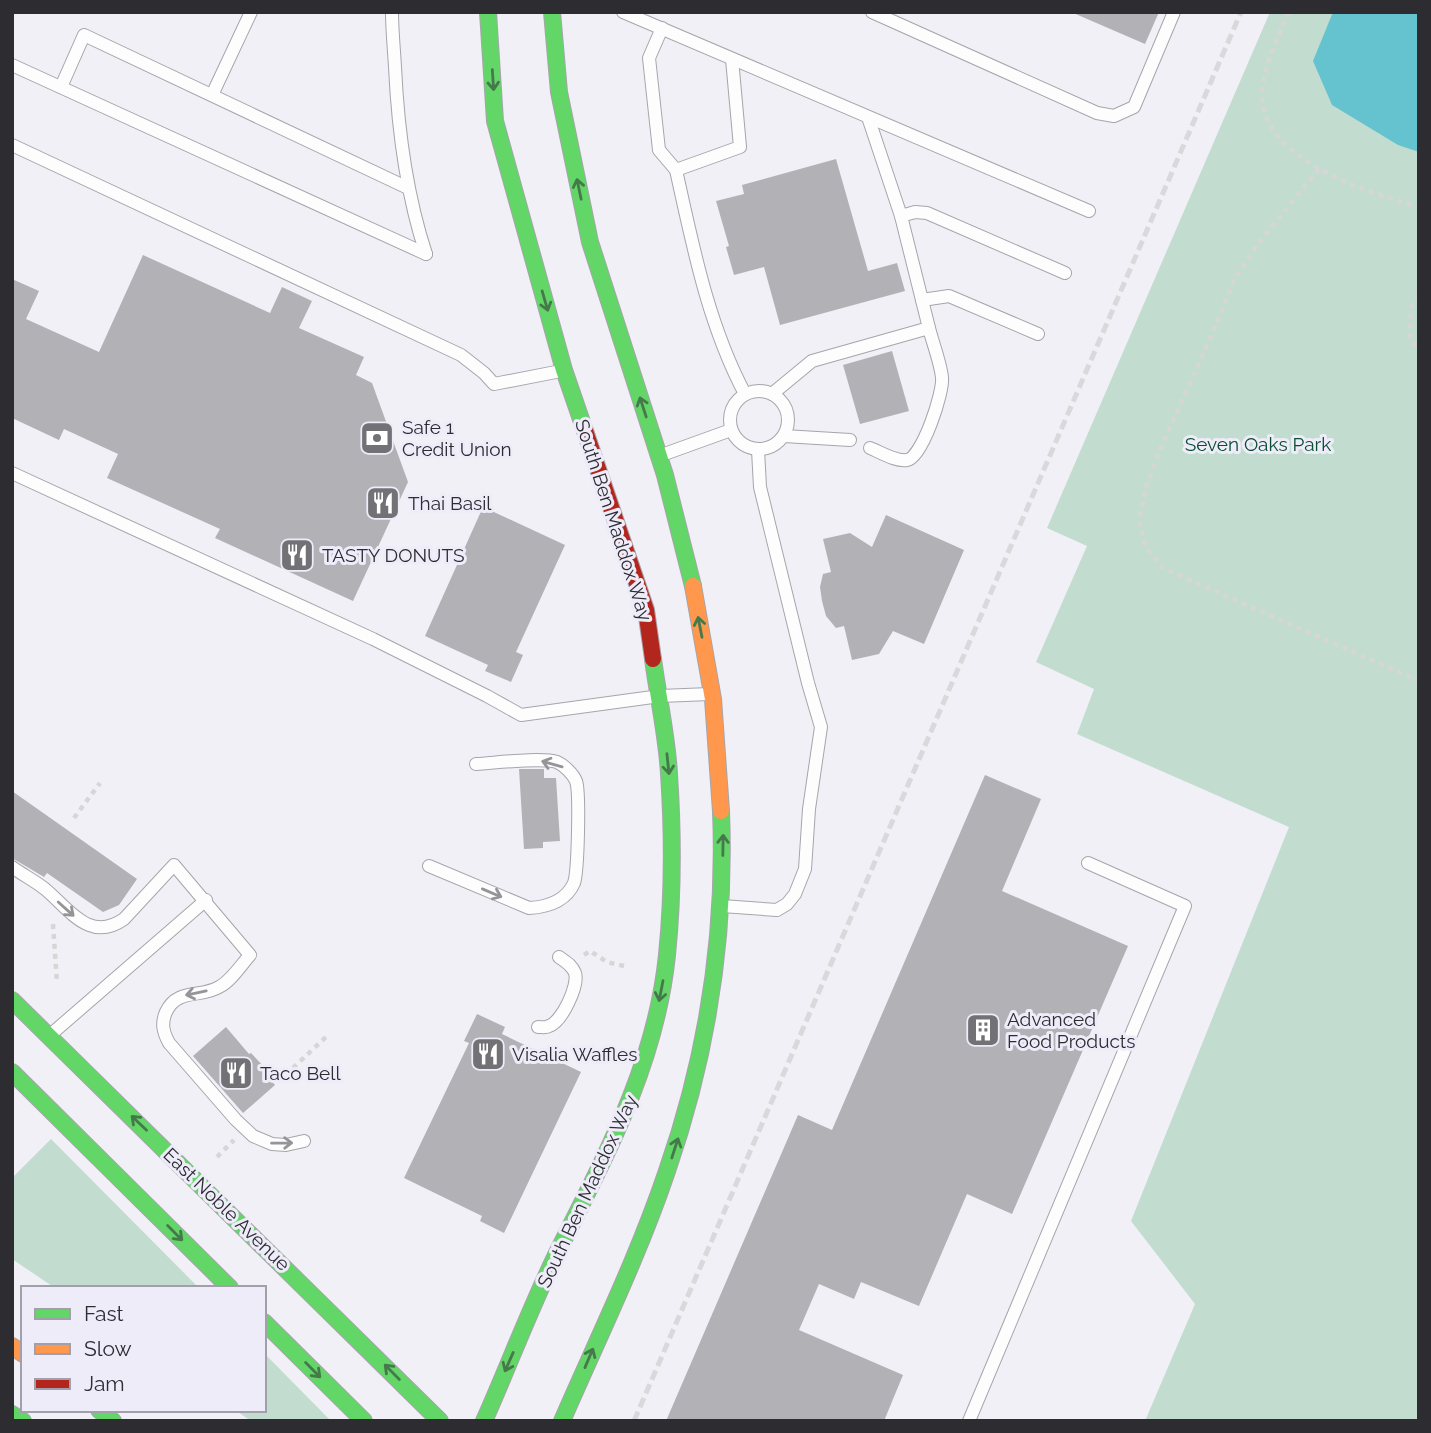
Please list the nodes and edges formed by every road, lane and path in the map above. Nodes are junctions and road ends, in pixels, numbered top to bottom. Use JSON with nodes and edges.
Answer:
{"nodes":[{"id":1,"x":251,"y":12,"type":"edge"},
{"id":2,"x":392,"y":12,"type":"edge"},
{"id":3,"x":488,"y":12,"type":"edge"},
{"id":4,"x":552,"y":12,"type":"edge"},
{"id":5,"x":623,"y":12,"type":"edge"},
{"id":6,"x":872,"y":12,"type":"edge"},
{"id":7,"x":1174,"y":12,"type":"edge"},
{"id":8,"x":1289,"y":12,"type":"edge"},
{"id":9,"x":662,"y":28,"type":"junction"},
{"id":10,"x":732,"y":59,"type":"junction"},
{"id":11,"x":12,"y":65,"type":"edge"},
{"id":12,"x":61,"y":87,"type":"junction"},
{"id":13,"x":212,"y":95,"type":"junction"},
{"id":14,"x":868,"y":117,"type":"junction"},
{"id":15,"x":12,"y":145,"type":"edge"},
{"id":16,"x":1319,"y":169,"type":"junction"},
{"id":17,"x":676,"y":170,"type":"junction"},
{"id":18,"x":408,"y":188,"type":"junction"},
{"id":19,"x":1419,"y":207,"type":"edge"},
{"id":20,"x":1088,"y":211,"type":"dead end"},
{"id":21,"x":901,"y":216,"type":"junction"},
{"id":22,"x":1065,"y":273,"type":"dead end"},
{"id":23,"x":1419,"y":296,"type":"edge"},
{"id":24,"x":922,"y":300,"type":"junction"},
{"id":25,"x":929,"y":328,"type":"junction"},
{"id":26,"x":1038,"y":334,"type":"dead end"},
{"id":27,"x":1419,"y":350,"type":"edge"},
{"id":28,"x":565,"y":370,"type":"junction"},
{"id":29,"x":745,"y":394,"type":"junction"},
{"id":30,"x":772,"y":394,"type":"junction"},
{"id":31,"x":731,"y":430,"type":"junction"},
{"id":32,"x":783,"y":436,"type":"junction"},
{"id":33,"x":850,"y":440,"type":"dead end"},
{"id":34,"x":870,"y":448,"type":"dead end"},
{"id":35,"x":758,"y":450,"type":"junction"},
{"id":36,"x":659,"y":456,"type":"junction"},
{"id":37,"x":12,"y":473,"type":"edge"},
{"id":38,"x":1419,"y":681,"type":"edge"},
{"id":39,"x":713,"y":694,"type":"junction"},
{"id":40,"x":660,"y":696,"type":"junction"},
{"id":41,"x":476,"y":764,"type":"dead end"},
{"id":42,"x":100,"y":783,"type":"dead end"},
{"id":43,"x":74,"y":818,"type":"dead end"},
{"id":44,"x":1088,"y":863,"type":"dead end"},
{"id":45,"x":429,"y":866,"type":"dead end"},
{"id":46,"x":12,"y":867,"type":"edge"},
{"id":47,"x":206,"y":900,"type":"junction"},
{"id":48,"x":722,"y":906,"type":"junction"},
{"id":49,"x":55,"y":916,"type":"dead end"},
{"id":50,"x":565,"y":961,"type":"joint"},
{"id":51,"x":624,"y":966,"type":"dead end"},
{"id":52,"x":57,"y":983,"type":"dead end"},
{"id":53,"x":12,"y":1000,"type":"edge"},
{"id":54,"x":538,"y":1027,"type":"dead end"},
{"id":55,"x":49,"y":1036,"type":"junction"},
{"id":56,"x":327,"y":1036,"type":"dead end"},
{"id":57,"x":293,"y":1068,"type":"dead end"},
{"id":58,"x":14,"y":1078,"type":"edge"},
{"id":59,"x":239,"y":1136,"type":"dead end"},
{"id":60,"x":304,"y":1141,"type":"dead end"},
{"id":61,"x":217,"y":1157,"type":"dead end"},
{"id":62,"x":228,"y":1286,"type":"edge"},
{"id":63,"x":266,"y":1324,"type":"edge"},
{"id":64,"x":12,"y":1414,"type":"edge"},
{"id":65,"x":23,"y":1421,"type":"edge"},
{"id":66,"x":364,"y":1421,"type":"edge"},
{"id":67,"x":439,"y":1421,"type":"edge"},
{"id":68,"x":484,"y":1421,"type":"edge"},
{"id":69,"x":562,"y":1421,"type":"edge"},
{"id":70,"x":969,"y":1421,"type":"edge"}],
"edges":[{"from":1,"to":13,"type":"lane"},
{"from":2,"to":18,"type":"lane"},
{"from":3,"to":28,"type":"main road","name":"South Ben Maddox Way","one_way":true},
{"from":36,"to":4,"type":"main road","one_way":true},
{"from":5,"to":9,"type":"lane"},
{"from":6,"to":7,"type":"lane"},
{"from":8,"to":16,"type":"path"},
{"from":9,"to":10,"type":"lane"},
{"from":9,"to":17,"type":"lane"},
{"from":10,"to":14,"type":"lane"},
{"from":10,"to":17,"type":"lane"},
{"from":11,"to":12,"type":"lane"},
{"from":12,"to":13,"type":"lane"},
{"from":12,"to":18,"type":"lane"},
{"from":13,"to":18,"type":"lane"},
{"from":14,"to":20,"type":"lane"},
{"from":14,"to":21,"type":"lane"},
{"from":15,"to":28,"type":"lane"},
{"from":16,"to":19,"type":"path"},
{"from":16,"to":38,"type":"path"},
{"from":17,"to":29,"type":"lane"},
{"from":21,"to":22,"type":"lane"},
{"from":21,"to":24,"type":"lane"},
{"from":23,"to":27,"type":"path"},
{"from":24,"to":25,"type":"lane"},
{"from":24,"to":26,"type":"lane"},
{"from":25,"to":30,"type":"lane"},
{"from":25,"to":34,"type":"lane"},
{"from":28,"to":40,"type":"main road","name":"South Ben Maddox Way"},
{"from":29,"to":30,"type":"lane"},
{"from":29,"to":31,"type":"lane"},
{"from":30,"to":32,"type":"lane"},
{"from":31,"to":35,"type":"lane"},
{"from":31,"to":36,"type":"lane"},
{"from":32,"to":33,"type":"lane"},
{"from":32,"to":35,"type":"lane"},
{"from":35,"to":48,"type":"lane"},
{"from":39,"to":36,"type":"main road","one_way":true},
{"from":37,"to":40,"type":"lane"},
{"from":39,"to":40,"type":"lane"},
{"from":48,"to":39,"type":"main road","one_way":true},
{"from":40,"to":68,"type":"main road","name":"South Ben Maddox Way","one_way":true},
{"from":45,"to":41,"type":"lane","one_way":true},
{"from":42,"to":43,"type":"path"},
{"from":44,"to":70,"type":"lane"},
{"from":46,"to":47,"type":"lane","one_way":true},
{"from":47,"to":55,"type":"lane"},
{"from":47,"to":60,"type":"lane","one_way":true},
{"from":69,"to":48,"type":"main road","one_way":true},
{"from":49,"to":52,"type":"path"},
{"from":50,"to":51,"type":"path"},
{"from":50,"to":54,"type":"lane"},
{"from":53,"to":55,"type":"main road","name":"East Noble Avenue"},
{"from":67,"to":55,"type":"main road","name":"East Noble Avenue","one_way":true},
{"from":56,"to":57,"type":"path"},
{"from":58,"to":62,"type":"main road","one_way":true},
{"from":59,"to":61,"type":"path"},
{"from":63,"to":66,"type":"main road","one_way":true},
{"from":64,"to":65,"type":"main road"}]}
